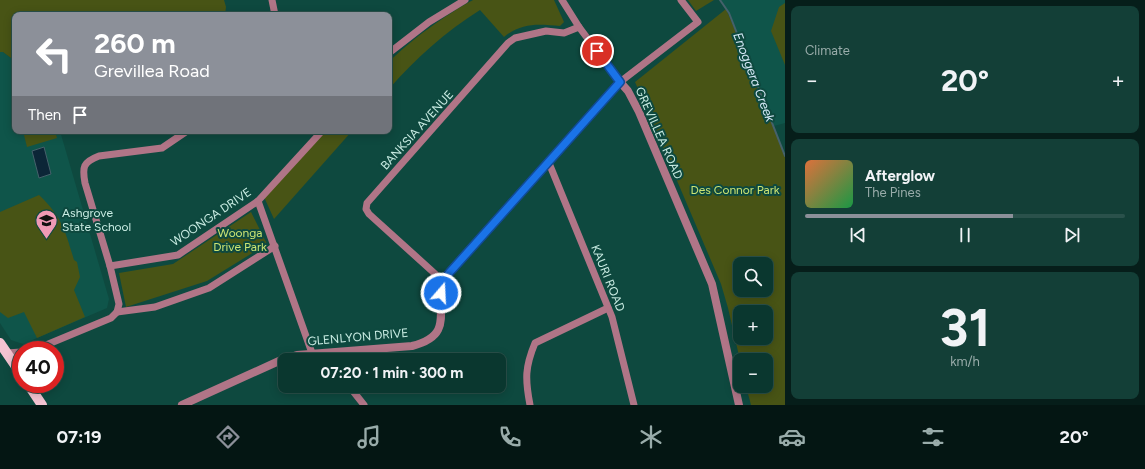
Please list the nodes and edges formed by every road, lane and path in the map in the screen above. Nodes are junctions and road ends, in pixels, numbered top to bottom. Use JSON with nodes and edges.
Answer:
{"nodes":[{"id":1,"x":272,"y":0,"type":"edge"},
{"id":2,"x":465,"y":0,"type":"edge"},
{"id":3,"x":562,"y":0,"type":"edge"},
{"id":4,"x":681,"y":0,"type":"edge"},
{"id":5,"x":274,"y":12,"type":"edge"},
{"id":6,"x":579,"y":26,"type":"junction"},
{"id":7,"x":392,"y":51,"type":"edge"},
{"id":8,"x":620,"y":82,"type":"junction"},
{"id":9,"x":183,"y":134,"type":"edge"},
{"id":10,"x":319,"y":134,"type":"edge"},
{"id":11,"x":549,"y":163,"type":"junction"},
{"id":12,"x":258,"y":200,"type":"junction"},
{"id":13,"x":275,"y":246,"type":"junction"},
{"id":14,"x":110,"y":266,"type":"junction"},
{"id":15,"x":443,"y":281,"type":"junction"},
{"id":16,"x":608,"y":308,"type":"junction"},
{"id":17,"x":117,"y":312,"type":"junction"},
{"id":18,"x":56,"y":341,"type":"edge"},
{"id":19,"x":0,"y":343,"type":"edge"},
{"id":20,"x":7,"y":353,"type":"junction"},
{"id":21,"x":12,"y":353,"type":"edge"},
{"id":22,"x":312,"y":353,"type":"edge"},
{"id":23,"x":323,"y":353,"type":"edge"},
{"id":24,"x":12,"y":359,"type":"edge"},
{"id":25,"x":278,"y":361,"type":"edge"},
{"id":26,"x":32,"y":393,"type":"edge"},
{"id":27,"x":34,"y":393,"type":"edge"},
{"id":28,"x":355,"y":393,"type":"edge"},
{"id":29,"x":38,"y":405,"type":"edge"},
{"id":30,"x":42,"y":405,"type":"edge"},
{"id":31,"x":182,"y":405,"type":"edge"},
{"id":32,"x":364,"y":405,"type":"edge"},
{"id":33,"x":530,"y":405,"type":"edge"},
{"id":34,"x":634,"y":405,"type":"edge"},
{"id":35,"x":739,"y":405,"type":"edge"}],
"edges":[{"from":1,"to":5,"type":"street"},
{"from":2,"to":7,"type":"street"},
{"from":3,"to":6,"type":"street","name":"GREVILLEA ROAD"},
{"from":4,"to":8,"type":"street"},
{"from":6,"to":8,"type":"street","name":"GREVILLEA ROAD"},
{"from":6,"to":15,"type":"street","name":"BANKSIA AVENUE"},
{"from":8,"to":11,"type":"street"},
{"from":8,"to":35,"type":"street","name":"GREVILLEA ROAD"},
{"from":9,"to":14,"type":"street"},
{"from":10,"to":12,"type":"street","name":"WOONGA DRIVE"},
{"from":11,"to":15,"type":"street"},
{"from":11,"to":16,"type":"street","name":"KAURI ROAD"},
{"from":12,"to":13,"type":"street"},
{"from":12,"to":14,"type":"street","name":"WOONGA DRIVE"},
{"from":13,"to":17,"type":"street"},
{"from":13,"to":22,"type":"street"},
{"from":14,"to":17,"type":"street"},
{"from":15,"to":23,"type":"street","name":"GLENLYON DRIVE"},
{"from":16,"to":33,"type":"street"},
{"from":16,"to":34,"type":"street","name":"KAURI ROAD"},
{"from":17,"to":18,"type":"street"},
{"from":19,"to":20,"type":"main road"},
{"from":20,"to":21,"type":"street"},
{"from":20,"to":24,"type":"main road"},
{"from":25,"to":31,"type":"street","name":"GLENLYON DRIVE"},
{"from":26,"to":29,"type":"main road"},
{"from":27,"to":30,"type":"main road"},
{"from":28,"to":32,"type":"street"}]}
